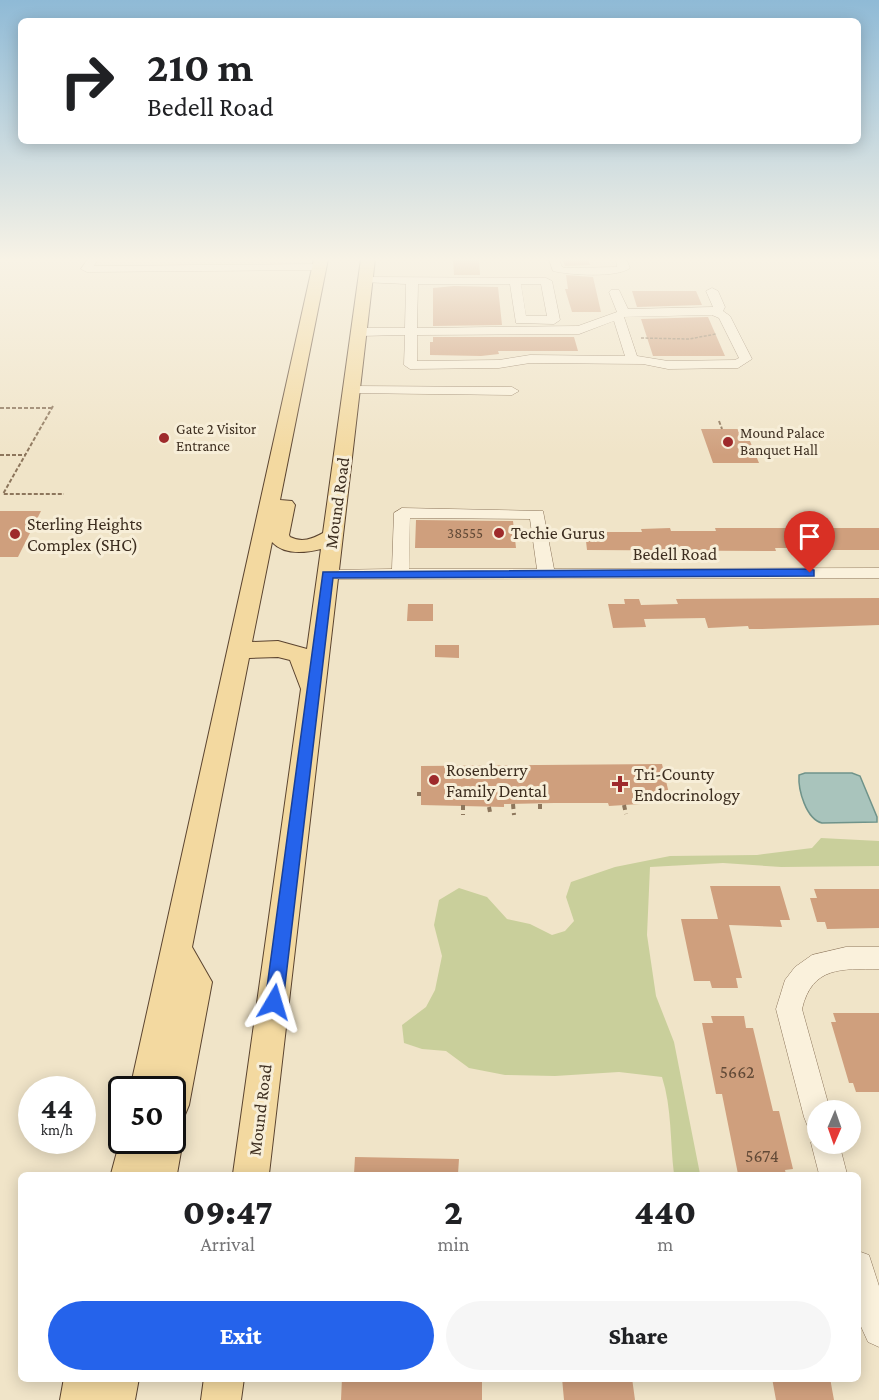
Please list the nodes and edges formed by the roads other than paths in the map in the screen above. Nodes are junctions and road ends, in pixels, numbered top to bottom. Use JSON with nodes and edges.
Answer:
{"nodes":[{"id":1,"x":307,"y":324,"type":"edge"},
{"id":2,"x":360,"y":324,"type":"edge"},
{"id":3,"x":410,"y":324,"type":"edge"},
{"id":4,"x":596,"y":324,"type":"edge"},
{"id":5,"x":622,"y":324,"type":"edge"},
{"id":6,"x":728,"y":324,"type":"edge"},
{"id":7,"x":588,"y":328,"type":"junction"},
{"id":8,"x":410,"y":331,"type":"junction"},
{"id":9,"x":359,"y":332,"type":"junction"},
{"id":10,"x":599,"y":351,"type":"junction"},
{"id":11,"x":632,"y":360,"type":"junction"},
{"id":12,"x":293,"y":389,"type":"junction"},
{"id":13,"x":352,"y":390,"type":"junction"},
{"id":14,"x":512,"y":391,"type":"dead end"},
{"id":15,"x":332,"y":536,"type":"junction"},
{"id":16,"x":879,"y":573,"type":"edge"},
{"id":17,"x":400,"y":574,"type":"junction"},
{"id":18,"x":546,"y":574,"type":"junction"},
{"id":19,"x":327,"y":575,"type":"junction"},
{"id":20,"x":239,"y":651,"type":"junction"},
{"id":21,"x":313,"y":689,"type":"junction"},
{"id":22,"x":177,"y":951,"type":"junction"},
{"id":23,"x":879,"y":958,"type":"edge"},
{"id":24,"x":150,"y":1076,"type":"edge"},
{"id":25,"x":178,"y":1076,"type":"edge"},
{"id":26,"x":813,"y":1100,"type":"edge"},
{"id":27,"x":133,"y":1154,"type":"edge"},
{"id":28,"x":163,"y":1154,"type":"edge"},
{"id":29,"x":828,"y":1154,"type":"edge"},
{"id":30,"x":129,"y":1172,"type":"edge"},
{"id":31,"x":159,"y":1172,"type":"edge"},
{"id":32,"x":251,"y":1172,"type":"edge"},
{"id":33,"x":832,"y":1172,"type":"edge"},
{"id":34,"x":861,"y":1277,"type":"edge"},
{"id":35,"x":879,"y":1331,"type":"edge"},
{"id":36,"x":83,"y":1382,"type":"edge"},
{"id":37,"x":118,"y":1382,"type":"edge"},
{"id":38,"x":223,"y":1382,"type":"edge"},
{"id":39,"x":80,"y":1400,"type":"edge"},
{"id":40,"x":115,"y":1400,"type":"edge"},
{"id":41,"x":221,"y":1400,"type":"edge"}],
"edges":[{"from":1,"to":12,"type":"main road"},
{"from":2,"to":9,"type":"main road","name":"Mound Road"},
{"from":3,"to":8,"type":"street"},
{"from":4,"to":7,"type":"street"},
{"from":5,"to":11,"type":"street"},
{"from":6,"to":11,"type":"street"},
{"from":7,"to":8,"type":"street"},
{"from":7,"to":10,"type":"street"},
{"from":8,"to":9,"type":"street"},
{"from":8,"to":10,"type":"street"},
{"from":9,"to":13,"type":"main road","name":"Mound Road"},
{"from":10,"to":11,"type":"street"},
{"from":12,"to":15,"type":"main road"},
{"from":12,"to":20,"type":"main road"},
{"from":13,"to":14,"type":"street"},
{"from":13,"to":15,"type":"main road","name":"Mound Road"},
{"from":15,"to":19,"type":"main road","name":"Mound Road"},
{"from":16,"to":18,"type":"street","name":"Bedell Road"},
{"from":17,"to":18,"type":"street","name":"Bedell Road"},
{"from":17,"to":18,"type":"street"},
{"from":17,"to":19,"type":"street","name":"Bedell Road"},
{"from":19,"to":21,"type":"main road","name":"Mound Road"},
{"from":20,"to":21,"type":"main road"},
{"from":20,"to":22,"type":"main road"},
{"from":21,"to":32,"type":"main road","name":"Mound Road"},
{"from":22,"to":24,"type":"main road"},
{"from":22,"to":25,"type":"main road"},
{"from":23,"to":26,"type":"street"},
{"from":27,"to":30,"type":"main road"},
{"from":28,"to":31,"type":"main road"},
{"from":29,"to":33,"type":"street"},
{"from":34,"to":35,"type":"street"},
{"from":36,"to":39,"type":"main road"},
{"from":37,"to":40,"type":"main road"},
{"from":38,"to":41,"type":"main road"}]}
